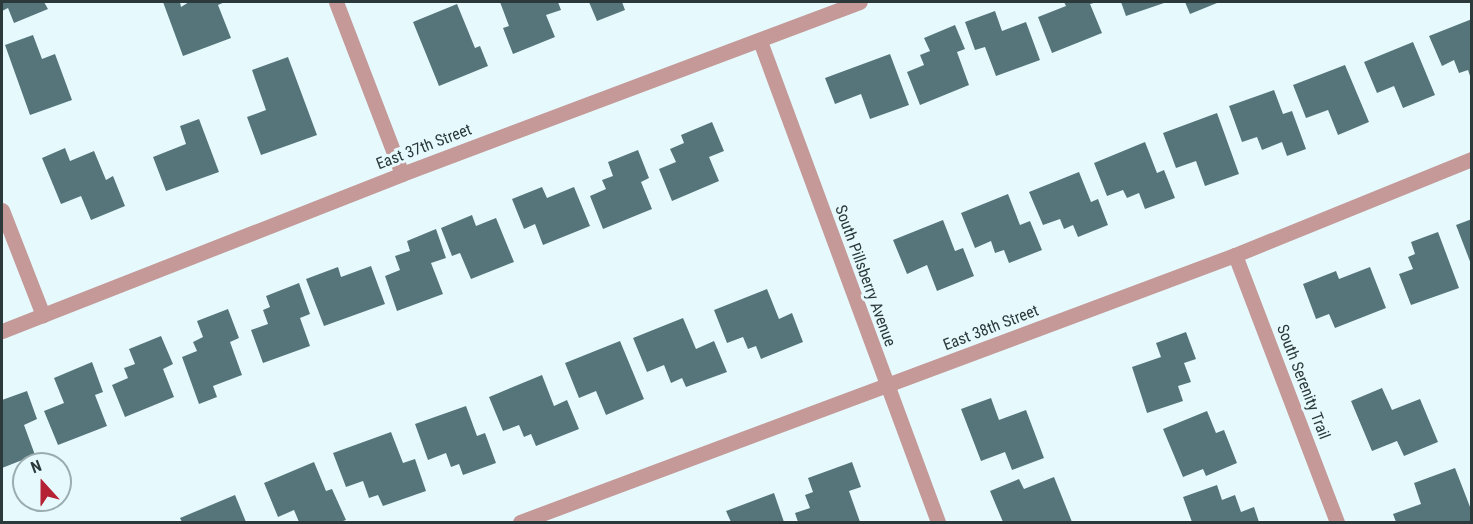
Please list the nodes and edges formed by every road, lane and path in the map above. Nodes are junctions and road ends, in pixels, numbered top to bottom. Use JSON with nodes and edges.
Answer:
{"nodes":[{"id":1,"x":336,"y":2,"type":"edge"},
{"id":2,"x":860,"y":2,"type":"edge"},
{"id":3,"x":760,"y":41,"type":"junction"},
{"id":4,"x":1472,"y":159,"type":"edge"},
{"id":5,"x":402,"y":174,"type":"junction"},
{"id":6,"x":2,"y":210,"type":"edge"},
{"id":7,"x":1235,"y":255,"type":"junction"},
{"id":8,"x":43,"y":315,"type":"junction"},
{"id":9,"x":2,"y":331,"type":"edge"},
{"id":10,"x":887,"y":387,"type":"junction"},
{"id":11,"x":520,"y":522,"type":"edge"},
{"id":12,"x":938,"y":522,"type":"edge"},
{"id":13,"x":1337,"y":522,"type":"edge"}],
"edges":[{"from":1,"to":5,"type":"street"},
{"from":2,"to":3,"type":"street","name":"East 37th Street"},
{"from":3,"to":5,"type":"street","name":"East 37th Street"},
{"from":3,"to":10,"type":"street","name":"South Pillsberry Avenue"},
{"from":4,"to":7,"type":"street","name":"East 38th Street"},
{"from":5,"to":8,"type":"street","name":"East 37th Street"},
{"from":6,"to":8,"type":"street"},
{"from":7,"to":10,"type":"street","name":"East 38th Street"},
{"from":7,"to":13,"type":"street","name":"South Serenity Trail"},
{"from":8,"to":9,"type":"street","name":"East 37th Street"},
{"from":10,"to":11,"type":"street","name":"East 38th Street"},
{"from":10,"to":12,"type":"street","name":"South Pillsberry Avenue"}]}
